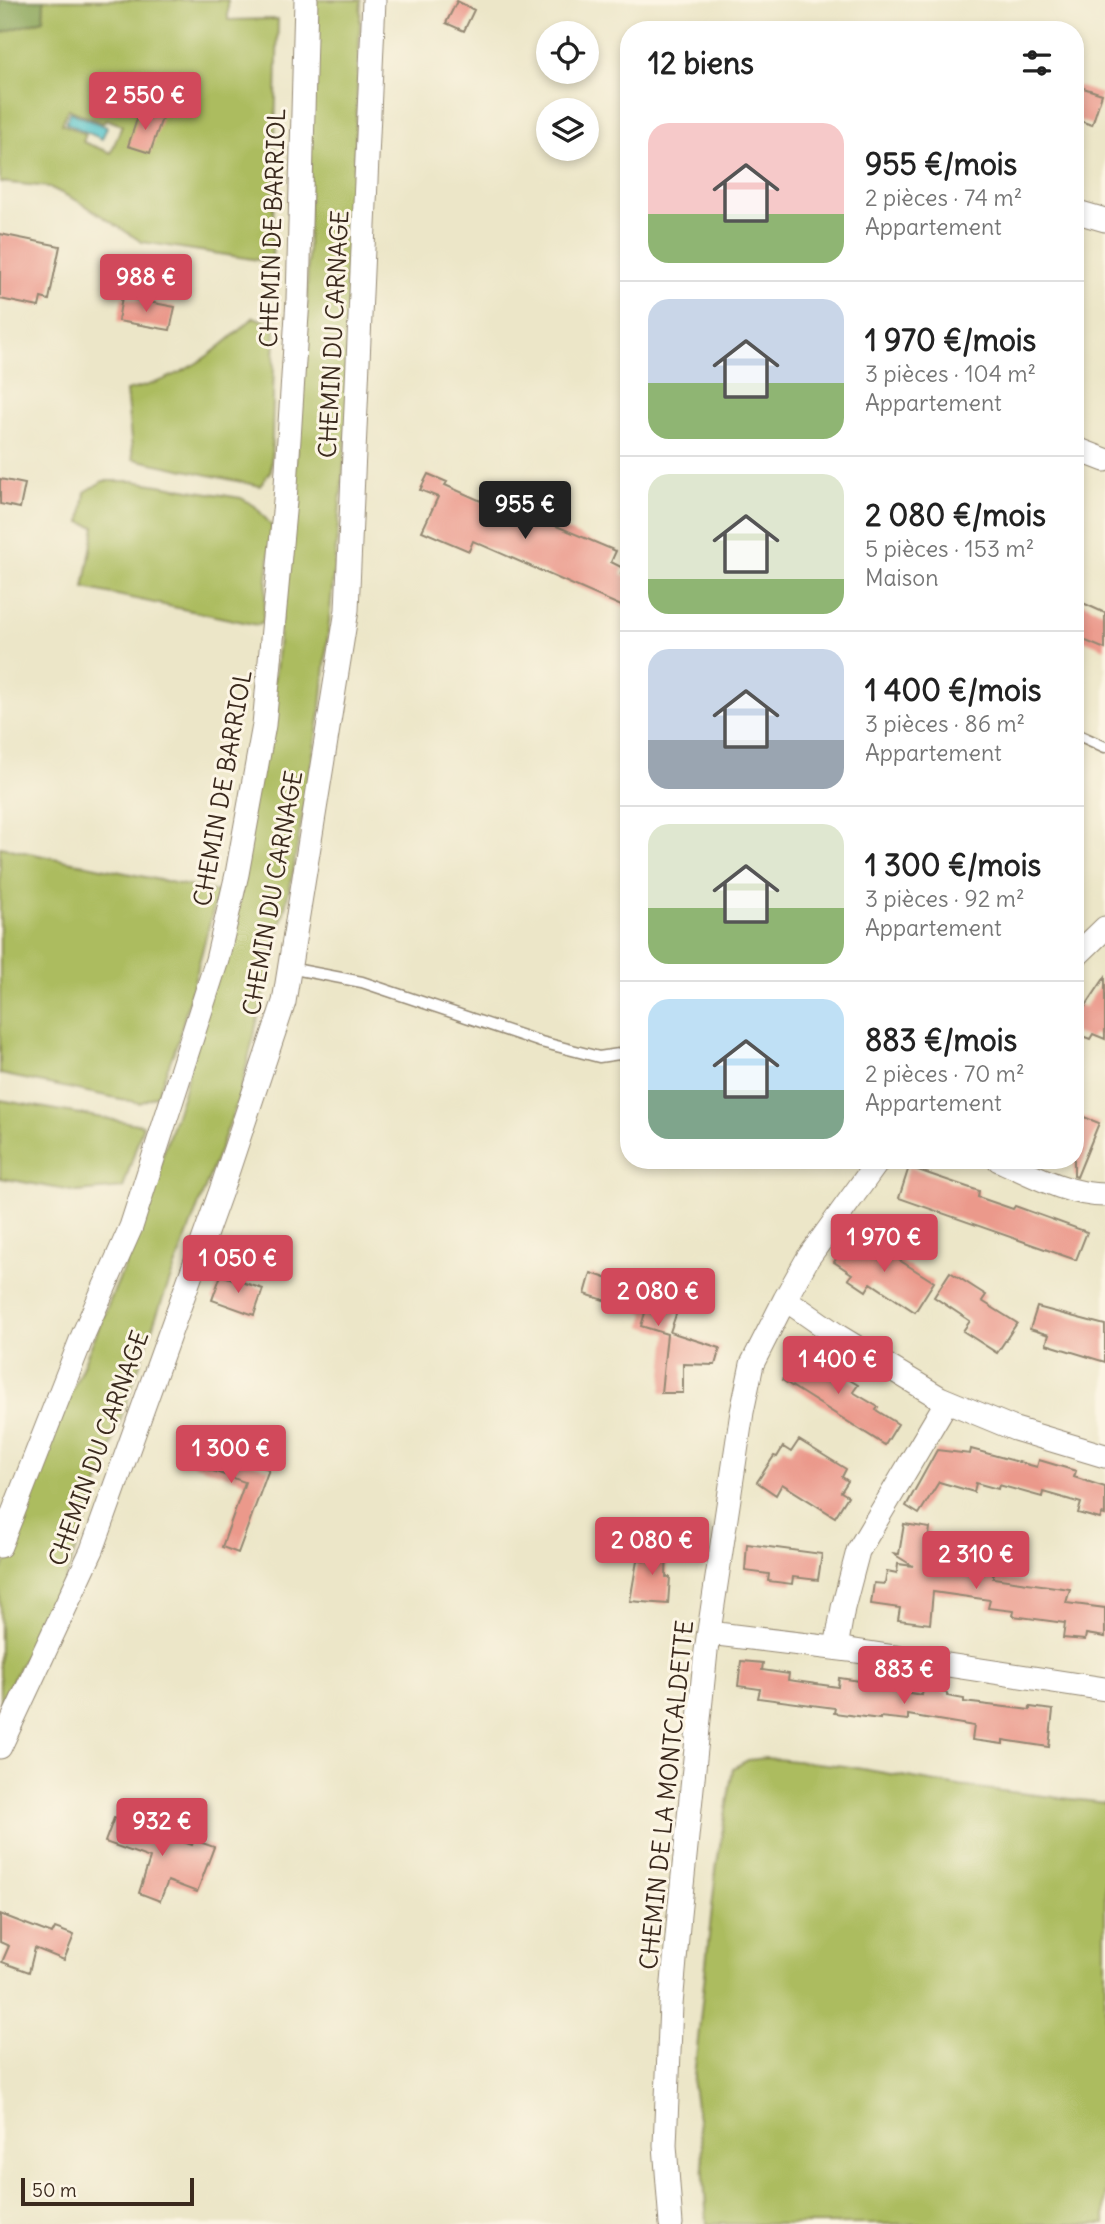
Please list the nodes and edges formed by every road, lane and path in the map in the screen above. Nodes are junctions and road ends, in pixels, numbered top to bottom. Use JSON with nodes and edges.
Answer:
{"nodes":[{"id":1,"x":306,"y":0,"type":"edge"},
{"id":2,"x":374,"y":0,"type":"edge"},
{"id":3,"x":1084,"y":214,"type":"edge"},
{"id":4,"x":1105,"y":220,"type":"edge"},
{"id":5,"x":1084,"y":452,"type":"edge"},
{"id":6,"x":1105,"y":460,"type":"edge"},
{"id":7,"x":1084,"y":738,"type":"edge"},
{"id":8,"x":1105,"y":747,"type":"edge"},
{"id":9,"x":1105,"y":928,"type":"edge"},
{"id":10,"x":1084,"y":948,"type":"edge"},
{"id":11,"x":289,"y":968,"type":"junction"},
{"id":12,"x":620,"y":1053,"type":"edge"},
{"id":13,"x":872,"y":1169,"type":"edge"},
{"id":14,"x":1020,"y":1169,"type":"edge"},
{"id":15,"x":1105,"y":1195,"type":"edge"},
{"id":16,"x":785,"y":1299,"type":"junction"},
{"id":17,"x":947,"y":1401,"type":"junction"},
{"id":18,"x":1105,"y":1456,"type":"edge"},
{"id":19,"x":0,"y":1546,"type":"edge"},
{"id":20,"x":709,"y":1633,"type":"junction"},
{"id":21,"x":836,"y":1648,"type":"junction"},
{"id":22,"x":1105,"y":1689,"type":"edge"},
{"id":23,"x":0,"y":1746,"type":"edge"},
{"id":24,"x":671,"y":2224,"type":"edge"}],
"edges":[{"from":1,"to":19,"type":"street","name":"CHEMIN DE BARRIOL"},
{"from":2,"to":11,"type":"street","name":"CHEMIN DU CARNAGE"},
{"from":3,"to":4,"type":"street"},
{"from":5,"to":6,"type":"street"},
{"from":7,"to":8,"type":"lane"},
{"from":9,"to":10,"type":"street"},
{"from":11,"to":12,"type":"lane"},
{"from":11,"to":23,"type":"street","name":"CHEMIN DU CARNAGE"},
{"from":13,"to":16,"type":"street","name":"CHEMIN DE LA MONTCALDETTE"},
{"from":14,"to":15,"type":"street"},
{"from":16,"to":17,"type":"street"},
{"from":16,"to":20,"type":"street","name":"CHEMIN DE LA MONTCALDETTE"},
{"from":17,"to":18,"type":"street"},
{"from":17,"to":21,"type":"street"},
{"from":20,"to":21,"type":"street"},
{"from":20,"to":24,"type":"street","name":"CHEMIN DE LA MONTCALDETTE"},
{"from":21,"to":22,"type":"street"}]}
